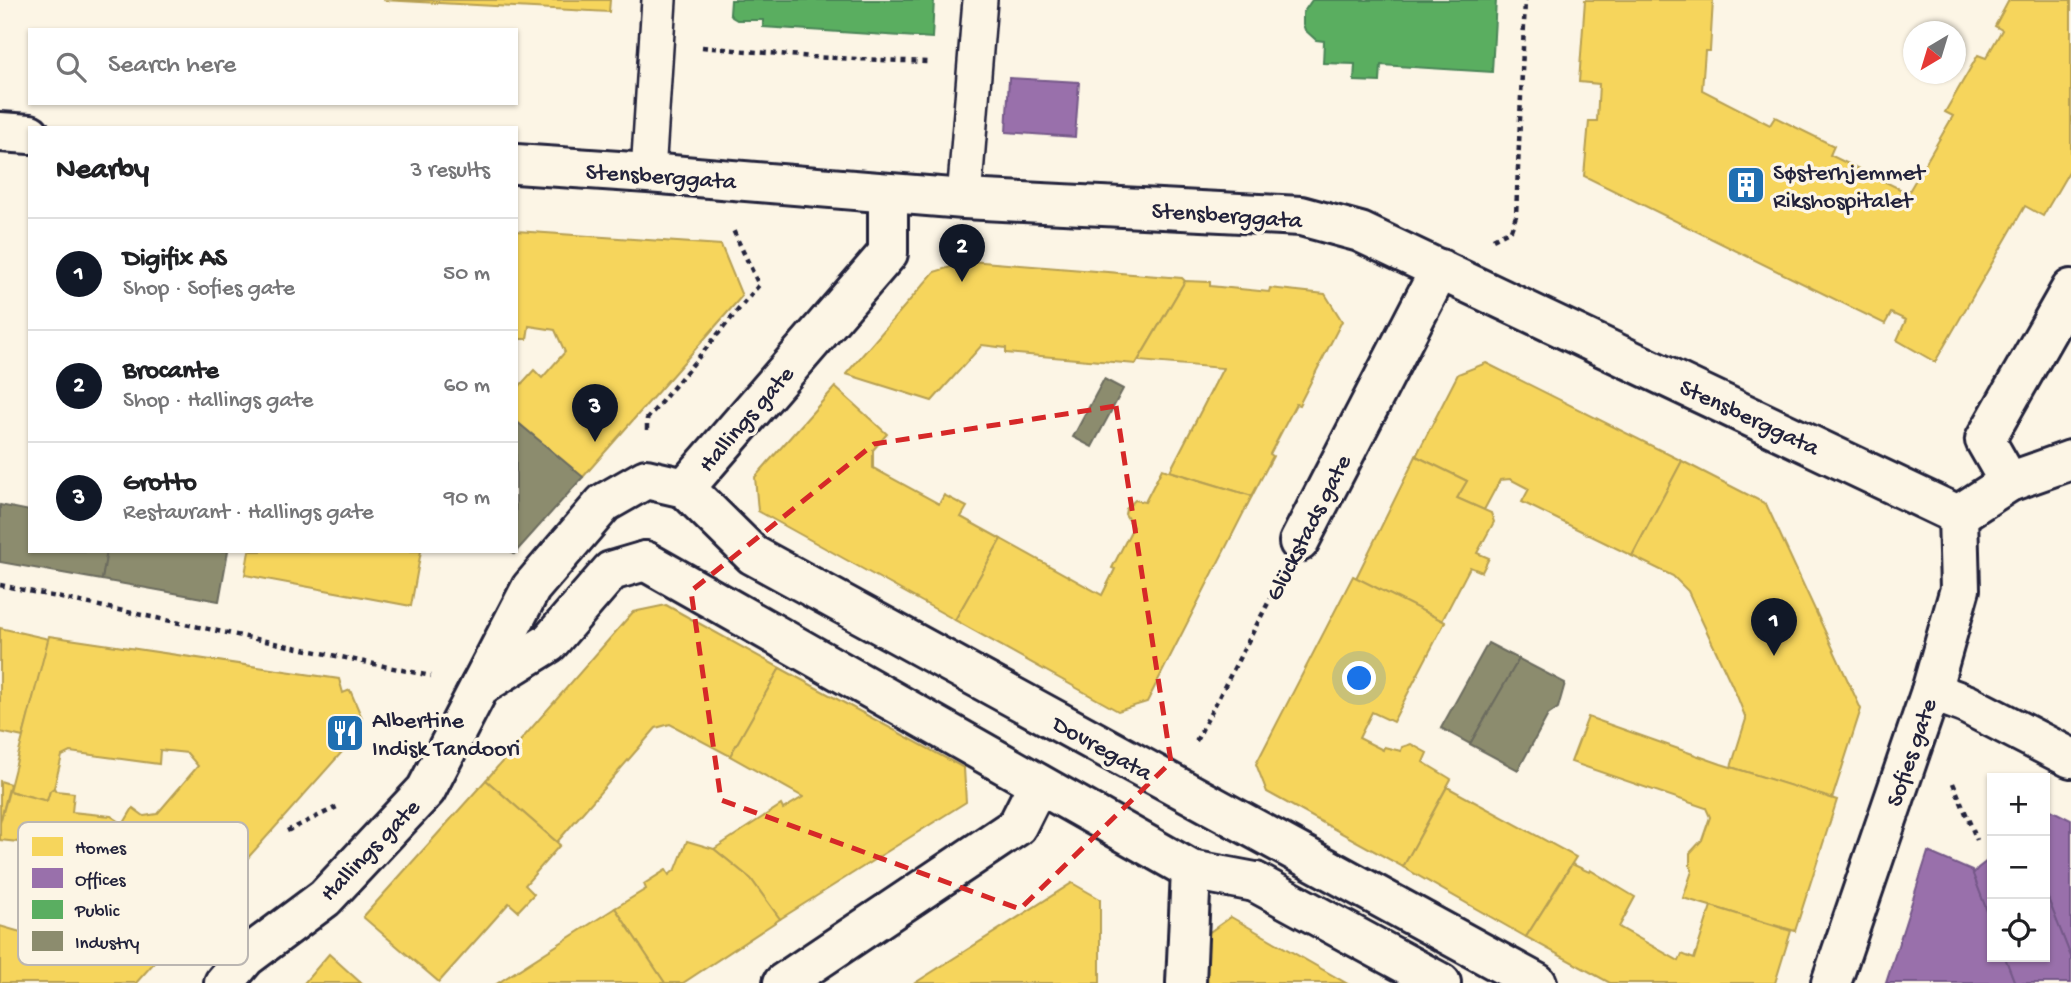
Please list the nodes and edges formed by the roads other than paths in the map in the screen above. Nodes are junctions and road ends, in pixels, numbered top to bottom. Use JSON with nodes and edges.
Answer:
{"nodes":[{"id":1,"x":659,"y":0,"type":"edge"},
{"id":2,"x":979,"y":0,"type":"edge"},
{"id":3,"x":0,"y":132,"type":"edge"},
{"id":4,"x":28,"y":134,"type":"edge"},
{"id":5,"x":518,"y":164,"type":"edge"},
{"id":6,"x":648,"y":173,"type":"junction"},
{"id":7,"x":888,"y":193,"type":"junction"},
{"id":8,"x":964,"y":199,"type":"junction"},
{"id":9,"x":1440,"y":269,"type":"junction"},
{"id":10,"x":2071,"y":289,"type":"edge"},
{"id":11,"x":2071,"y":460,"type":"edge"},
{"id":12,"x":2009,"y":482,"type":"junction"},
{"id":13,"x":685,"y":488,"type":"junction"},
{"id":14,"x":1958,"y":515,"type":"junction"},
{"id":15,"x":1299,"y":542,"type":"road end"},
{"id":16,"x":479,"y":686,"type":"junction"},
{"id":17,"x":1931,"y":691,"type":"junction"},
{"id":18,"x":2071,"y":758,"type":"edge"},
{"id":19,"x":1038,"y":784,"type":"junction"},
{"id":20,"x":1191,"y":870,"type":"junction"},
{"id":21,"x":248,"y":956,"type":"edge"},
{"id":22,"x":239,"y":965,"type":"edge"},
{"id":23,"x":224,"y":983,"type":"edge"},
{"id":24,"x":783,"y":983,"type":"edge"},
{"id":25,"x":1186,"y":983,"type":"edge"},
{"id":26,"x":1441,"y":983,"type":"edge"},
{"id":27,"x":1537,"y":983,"type":"edge"},
{"id":28,"x":1831,"y":983,"type":"edge"}],
"edges":[{"from":1,"to":6,"type":"lane"},
{"from":2,"to":8,"type":"lane"},
{"from":3,"to":4,"type":"street"},
{"from":5,"to":6,"type":"street","name":"Stensberggata"},
{"from":6,"to":7,"type":"street","name":"Stensberggata"},
{"from":7,"to":8,"type":"street","name":"Stensberggata"},
{"from":7,"to":13,"type":"street","name":"Hallings gate"},
{"from":8,"to":9,"type":"street","name":"Stensberggata"},
{"from":9,"to":14,"type":"street","name":"Stensberggata"},
{"from":9,"to":15,"type":"street","name":"Glückstads gate"},
{"from":10,"to":12,"type":"street"},
{"from":11,"to":12,"type":"street"},
{"from":12,"to":14,"type":"street"},
{"from":13,"to":16,"type":"street","name":"Hallings gate"},
{"from":13,"to":27,"type":"street","name":"Dovregata"},
{"from":14,"to":17,"type":"street","name":"Sofies gate"},
{"from":16,"to":19,"type":"street"},
{"from":16,"to":21,"type":"street","name":"Hallings gate"},
{"from":17,"to":18,"type":"street"},
{"from":17,"to":28,"type":"street","name":"Sofies gate"},
{"from":19,"to":20,"type":"street"},
{"from":19,"to":24,"type":"street"},
{"from":20,"to":25,"type":"street"},
{"from":20,"to":26,"type":"street"},
{"from":22,"to":23,"type":"street","name":"Hallings gate"}]}
